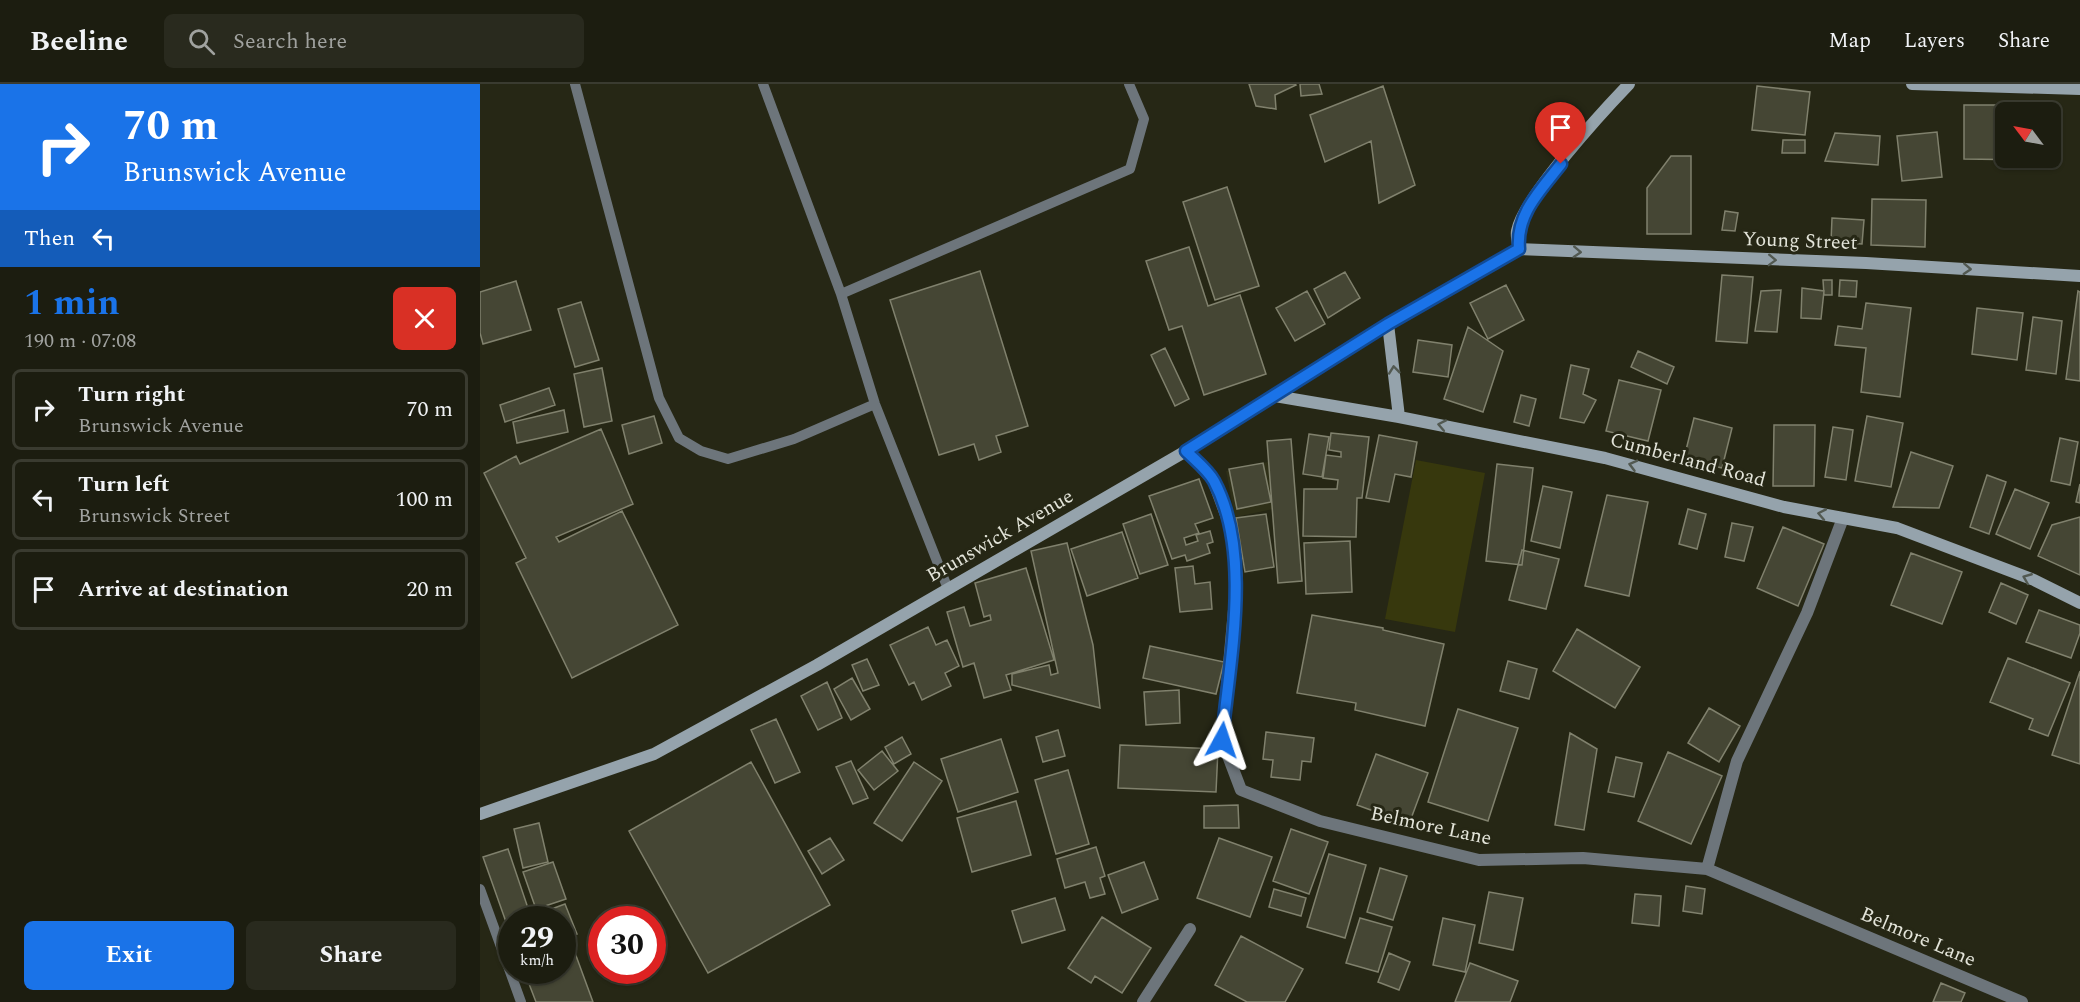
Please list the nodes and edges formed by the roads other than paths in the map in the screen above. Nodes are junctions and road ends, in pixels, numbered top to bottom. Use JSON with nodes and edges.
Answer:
{"nodes":[{"id":1,"x":575,"y":84,"type":"edge"},
{"id":2,"x":763,"y":84,"type":"edge"},
{"id":3,"x":1129,"y":84,"type":"edge"},
{"id":4,"x":1629,"y":84,"type":"edge"},
{"id":5,"x":1912,"y":84,"type":"edge"},
{"id":6,"x":2080,"y":90,"type":"edge"},
{"id":7,"x":1519,"y":249,"type":"junction"},
{"id":8,"x":2080,"y":276,"type":"edge"},
{"id":9,"x":841,"y":294,"type":"junction"},
{"id":10,"x":1388,"y":324,"type":"junction"},
{"id":11,"x":1275,"y":396,"type":"junction"},
{"id":12,"x":875,"y":404,"type":"junction"},
{"id":13,"x":1399,"y":417,"type":"junction"},
{"id":14,"x":1186,"y":451,"type":"junction"},
{"id":15,"x":1843,"y":518,"type":"junction"},
{"id":16,"x":948,"y":589,"type":"junction"},
{"id":17,"x":2080,"y":603,"type":"edge"},
{"id":18,"x":480,"y":814,"type":"edge"},
{"id":19,"x":1707,"y":869,"type":"junction"},
{"id":20,"x":480,"y":889,"type":"edge"},
{"id":21,"x":1190,"y":929,"type":"dead end"},
{"id":22,"x":521,"y":1002,"type":"edge"},
{"id":23,"x":1143,"y":1002,"type":"edge"},
{"id":24,"x":2022,"y":1002,"type":"edge"}],
"edges":[{"from":1,"to":12,"type":"lane"},
{"from":2,"to":9,"type":"lane"},
{"from":3,"to":9,"type":"lane"},
{"from":4,"to":7,"type":"street"},
{"from":5,"to":6,"type":"street"},
{"from":7,"to":8,"type":"street","name":"Young Street","one_way":true},
{"from":7,"to":10,"type":"street","name":"Brunswick Avenue"},
{"from":9,"to":12,"type":"lane"},
{"from":10,"to":11,"type":"street","name":"Brunswick Avenue"},
{"from":13,"to":10,"type":"street","one_way":true},
{"from":11,"to":13,"type":"street","name":"Cumberland Road"},
{"from":11,"to":14,"type":"street","name":"Brunswick Avenue"},
{"from":12,"to":16,"type":"lane"},
{"from":15,"to":13,"type":"street","name":"Cumberland Road","one_way":true},
{"from":14,"to":16,"type":"street","name":"Brunswick Avenue"},
{"from":14,"to":19,"type":"street","name":"Belmore Lane"},
{"from":17,"to":15,"type":"street","name":"Cumberland Road","one_way":true},
{"from":15,"to":19,"type":"street"},
{"from":16,"to":18,"type":"street","name":"Brunswick Avenue"},
{"from":19,"to":24,"type":"street","name":"Belmore Lane"},
{"from":20,"to":22,"type":"lane"},
{"from":21,"to":23,"type":"street"}]}
